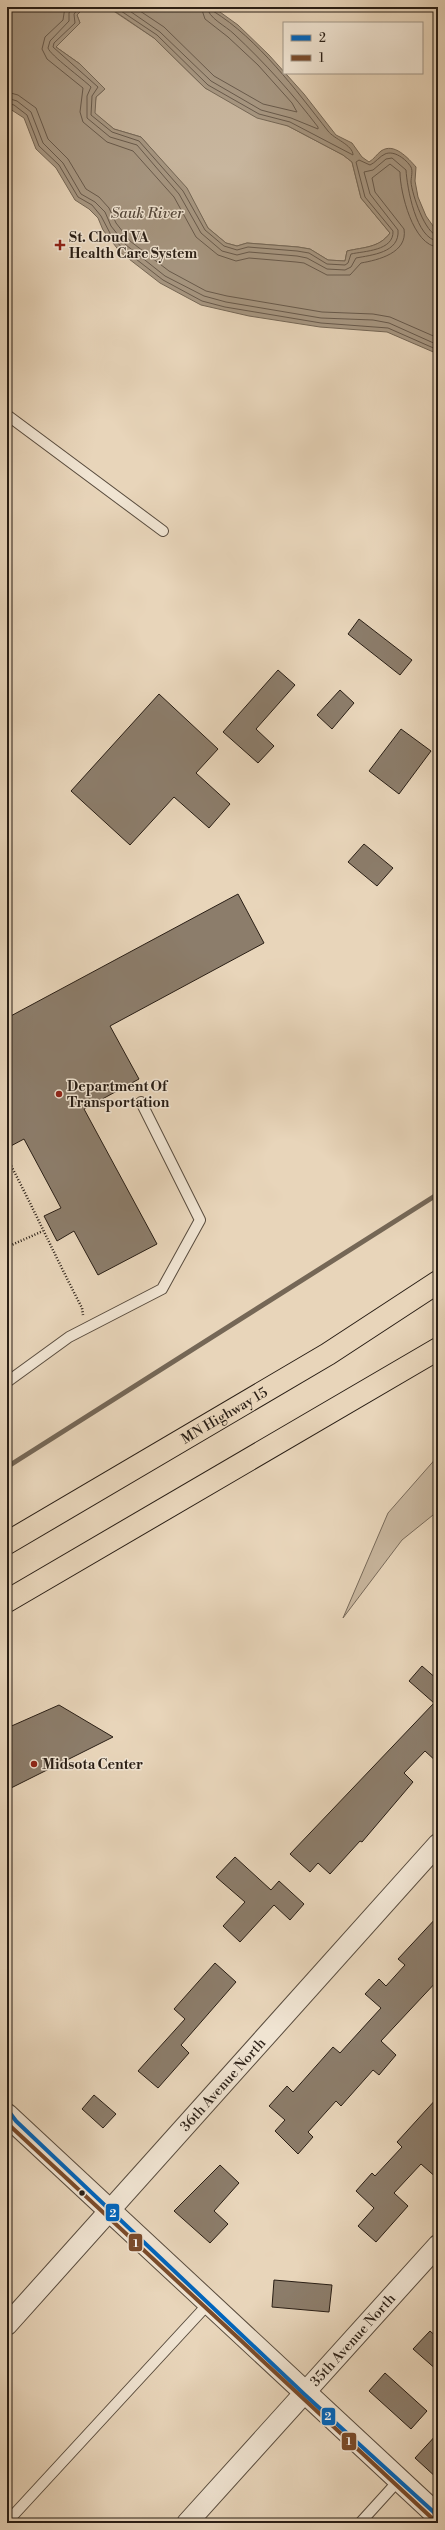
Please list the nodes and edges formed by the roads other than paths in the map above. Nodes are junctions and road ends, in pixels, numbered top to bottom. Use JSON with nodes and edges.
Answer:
{"nodes":[{"id":1,"x":7,"y":414,"type":"edge"},
{"id":2,"x":163,"y":531,"type":"dead end"},
{"id":3,"x":140,"y":1102,"type":"dead end"},
{"id":4,"x":438,"y":1282,"type":"edge"},
{"id":5,"x":438,"y":1349,"type":"edge"},
{"id":6,"x":7,"y":1382,"type":"edge"},
{"id":7,"x":7,"y":1543,"type":"edge"},
{"id":8,"x":39,"y":1582,"type":"junction"},
{"id":9,"x":7,"y":1601,"type":"edge"},
{"id":10,"x":7,"y":1604,"type":"edge"},
{"id":11,"x":438,"y":1844,"type":"edge"},
{"id":12,"x":9,"y":2119,"type":"edge"},
{"id":13,"x":111,"y":2210,"type":"junction"},
{"id":14,"x":438,"y":2245,"type":"edge"},
{"id":15,"x":209,"y":2303,"type":"junction"},
{"id":16,"x":7,"y":2324,"type":"edge"},
{"id":17,"x":304,"y":2394,"type":"junction"},
{"id":18,"x":399,"y":2480,"type":"junction"},
{"id":19,"x":438,"y":2516,"type":"edge"},
{"id":20,"x":7,"y":2522,"type":"edge"},
{"id":21,"x":187,"y":2523,"type":"edge"},
{"id":22,"x":360,"y":2523,"type":"edge"}],
"edges":[{"from":1,"to":2,"type":"lane"},
{"from":3,"to":6,"type":"lane"},
{"from":4,"to":7,"type":"highway","name":"MN Highway 15"},
{"from":5,"to":8,"type":"highway"},
{"from":8,"to":9,"type":"highway"},
{"from":8,"to":10,"type":"highway"},
{"from":11,"to":13,"type":"street","name":"36th Avenue North"},
{"from":12,"to":13,"type":"street"},
{"from":13,"to":15,"type":"street"},
{"from":13,"to":16,"type":"street","name":"36th Avenue North"},
{"from":14,"to":17,"type":"street","name":"35th Avenue North"},
{"from":15,"to":17,"type":"street"},
{"from":15,"to":20,"type":"lane"},
{"from":17,"to":18,"type":"street"},
{"from":17,"to":21,"type":"street","name":"35th Avenue North"},
{"from":18,"to":19,"type":"street"},
{"from":18,"to":22,"type":"lane"}]}
